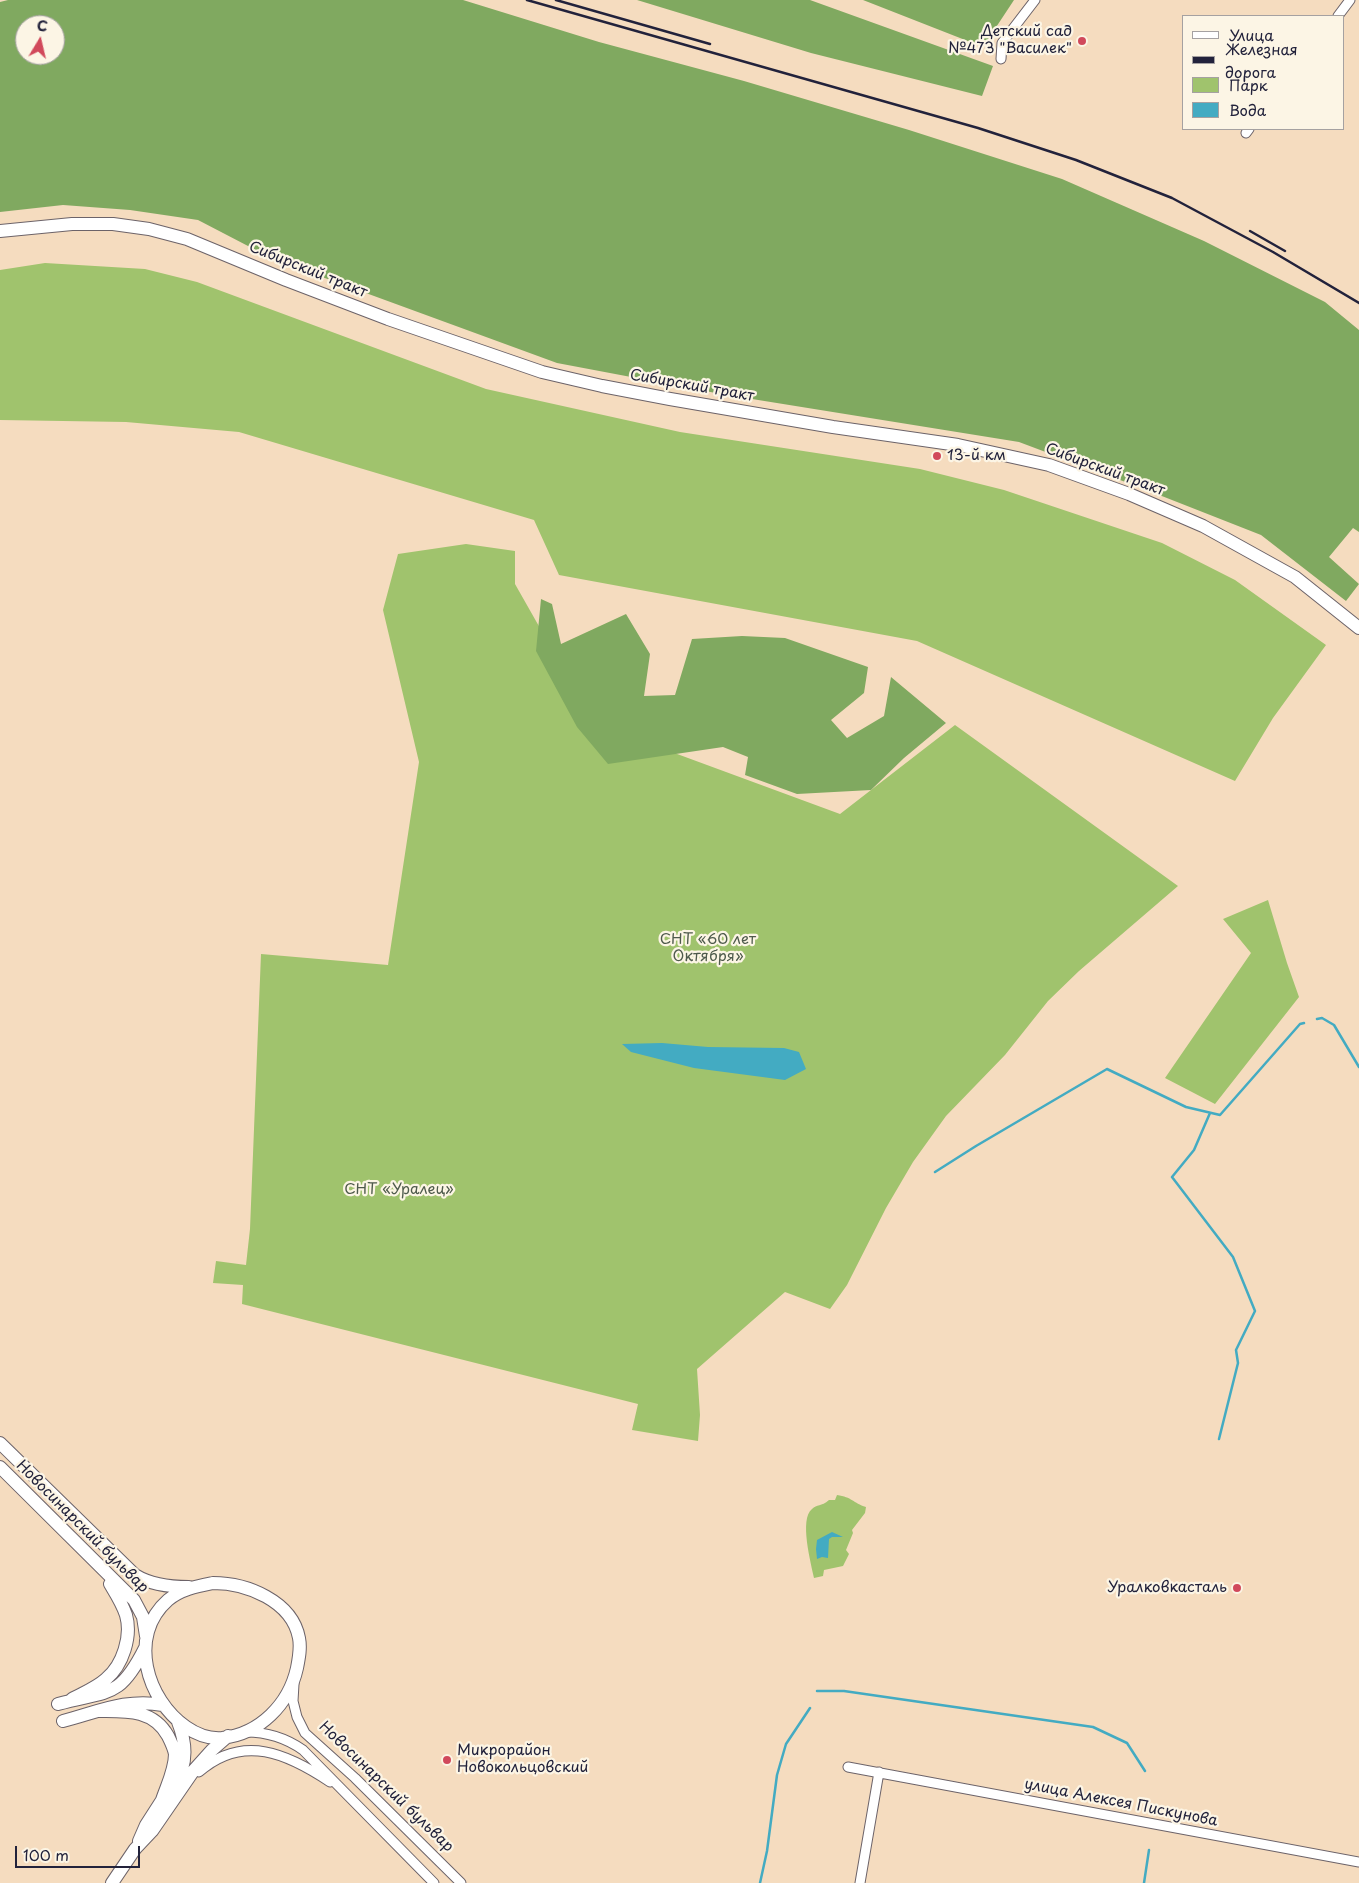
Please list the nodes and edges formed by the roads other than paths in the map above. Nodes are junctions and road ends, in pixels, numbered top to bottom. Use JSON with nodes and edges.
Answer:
{"nodes":[{"id":1,"x":1035,"y":0,"type":"edge"},
{"id":2,"x":1350,"y":0,"type":"edge"},
{"id":3,"x":1339,"y":15,"type":"edge"},
{"id":4,"x":1001,"y":59,"type":"dead end"},
{"id":5,"x":0,"y":231,"type":"edge"},
{"id":6,"x":1359,"y":628,"type":"edge"},
{"id":7,"x":0,"y":1443,"type":"edge"},
{"id":8,"x":0,"y":1467,"type":"edge"},
{"id":9,"x":100,"y":1566,"type":"junction"},
{"id":10,"x":196,"y":1586,"type":"junction"},
{"id":11,"x":146,"y":1644,"type":"junction"},
{"id":12,"x":294,"y":1681,"type":"junction"},
{"id":13,"x":72,"y":1699,"type":"junction"},
{"id":14,"x":58,"y":1704,"type":"dead end"},
{"id":15,"x":163,"y":1705,"type":"junction"},
{"id":16,"x":99,"y":1712,"type":"junction"},
{"id":17,"x":64,"y":1721,"type":"dead end"},
{"id":18,"x":178,"y":1722,"type":"junction"},
{"id":19,"x":243,"y":1732,"type":"junction"},
{"id":20,"x":228,"y":1736,"type":"junction"},
{"id":21,"x":848,"y":1767,"type":"dead end"},
{"id":22,"x":879,"y":1772,"type":"junction"},
{"id":23,"x":181,"y":1790,"type":"junction"},
{"id":24,"x":345,"y":1792,"type":"junction"},
{"id":25,"x":162,"y":1800,"type":"junction"},
{"id":26,"x":135,"y":1849,"type":"junction"},
{"id":27,"x":1359,"y":1862,"type":"edge"},
{"id":28,"x":112,"y":1883,"type":"edge"},
{"id":29,"x":434,"y":1883,"type":"edge"},
{"id":30,"x":460,"y":1883,"type":"edge"},
{"id":31,"x":860,"y":1883,"type":"edge"}],
"edges":[{"from":1,"to":4,"type":"street"},
{"from":2,"to":3,"type":"street"},
{"from":5,"to":6,"type":"street","name":"Сибирский тракт"},
{"from":7,"to":10,"type":"street","name":"Новосинарский бульвар"},
{"from":8,"to":9,"type":"street","name":"Новосинарский бульвар"},
{"from":9,"to":11,"type":"street","name":"Новосинарский бульвар"},
{"from":9,"to":13,"type":"street"},
{"from":10,"to":11,"type":"street"},
{"from":10,"to":12,"type":"street"},
{"from":11,"to":13,"type":"street"},
{"from":11,"to":15,"type":"street"},
{"from":12,"to":19,"type":"street"},
{"from":12,"to":30,"type":"street","name":"Новосинарский бульвар"},
{"from":13,"to":14,"type":"street"},
{"from":15,"to":16,"type":"street"},
{"from":15,"to":18,"type":"street"},
{"from":16,"to":17,"type":"street"},
{"from":16,"to":25,"type":"street"},
{"from":18,"to":20,"type":"street"},
{"from":18,"to":25,"type":"street"},
{"from":19,"to":20,"type":"street"},
{"from":19,"to":24,"type":"street","name":"Новосинарский бульвар"},
{"from":20,"to":23,"type":"street"},
{"from":21,"to":22,"type":"street","name":"улица Алексея Пискунова"},
{"from":22,"to":27,"type":"street","name":"улица Алексея Пискунова"},
{"from":22,"to":31,"type":"street"},
{"from":23,"to":24,"type":"street"},
{"from":23,"to":26,"type":"street"},
{"from":24,"to":29,"type":"street","name":"Новосинарский бульвар"},
{"from":25,"to":26,"type":"street"},
{"from":26,"to":28,"type":"street"}]}
